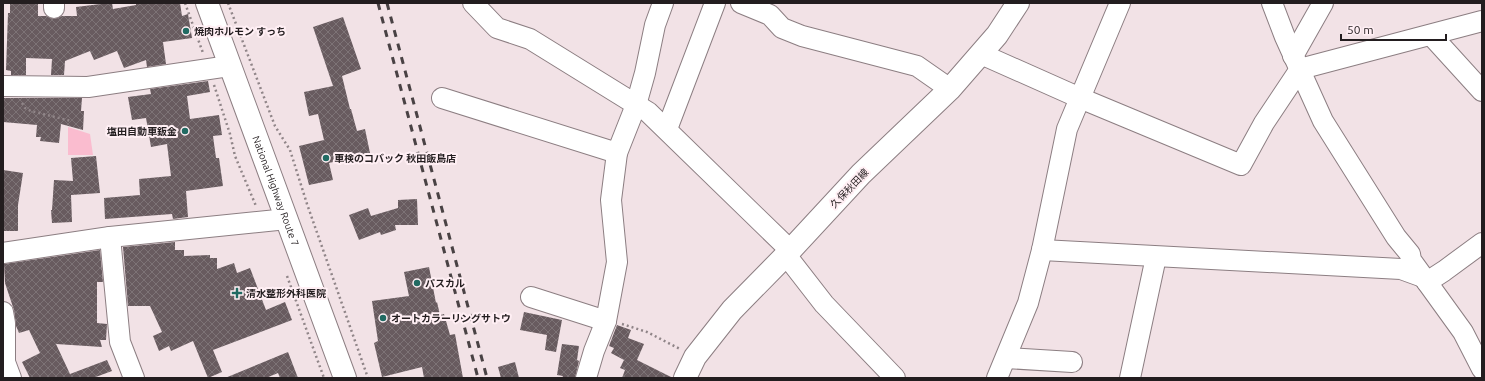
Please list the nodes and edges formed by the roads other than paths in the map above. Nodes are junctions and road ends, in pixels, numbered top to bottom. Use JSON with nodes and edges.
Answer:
{"nodes":[{"id":1,"x":207,"y":3,"type":"edge"},
{"id":2,"x":473,"y":3,"type":"edge"},
{"id":3,"x":663,"y":3,"type":"edge"},
{"id":4,"x":715,"y":3,"type":"edge"},
{"id":5,"x":741,"y":3,"type":"edge"},
{"id":6,"x":1018,"y":3,"type":"edge"},
{"id":7,"x":1120,"y":3,"type":"edge"},
{"id":8,"x":1272,"y":3,"type":"edge"},
{"id":9,"x":1323,"y":3,"type":"edge"},
{"id":10,"x":771,"y":9,"type":"edge"},
{"id":11,"x":1482,"y":21,"type":"edge"},
{"id":12,"x":1431,"y":35,"type":"junction"},
{"id":13,"x":981,"y":54,"type":"junction"},
{"id":14,"x":1297,"y":62,"type":"junction"},
{"id":15,"x":219,"y":67,"type":"junction"},
{"id":16,"x":13,"y":86,"type":"edge"},
{"id":17,"x":950,"y":89,"type":"junction"},
{"id":18,"x":1482,"y":91,"type":"edge"},
{"id":19,"x":442,"y":98,"type":"dead end"},
{"id":20,"x":1080,"y":98,"type":"junction"},
{"id":21,"x":636,"y":105,"type":"junction"},
{"id":22,"x":666,"y":129,"type":"junction"},
{"id":23,"x":617,"y":153,"type":"junction"},
{"id":24,"x":287,"y":219,"type":"junction"},
{"id":25,"x":110,"y":237,"type":"junction"},
{"id":26,"x":1482,"y":243,"type":"edge"},
{"id":27,"x":1042,"y":250,"type":"junction"},
{"id":28,"x":3,"y":253,"type":"edge"},
{"id":29,"x":788,"y":253,"type":"junction"},
{"id":30,"x":1156,"y":257,"type":"junction"},
{"id":31,"x":1425,"y":279,"type":"junction"},
{"id":32,"x":531,"y":297,"type":"dead end"},
{"id":33,"x":3,"y":312,"type":"edge"},
{"id":34,"x":606,"y":321,"type":"junction"},
{"id":35,"x":1006,"y":358,"type":"junction"},
{"id":36,"x":1072,"y":362,"type":"dead end"},
{"id":37,"x":1482,"y":369,"type":"edge"},
{"id":38,"x":1482,"y":373,"type":"edge"},
{"id":39,"x":11,"y":378,"type":"edge"},
{"id":40,"x":134,"y":378,"type":"edge"},
{"id":41,"x":345,"y":378,"type":"edge"},
{"id":42,"x":586,"y":378,"type":"edge"},
{"id":43,"x":685,"y":378,"type":"edge"},
{"id":44,"x":895,"y":378,"type":"edge"},
{"id":45,"x":997,"y":378,"type":"edge"},
{"id":46,"x":1130,"y":378,"type":"edge"},
{"id":47,"x":1475,"y":378,"type":"edge"}],
"edges":[{"from":1,"to":15,"type":"main road","name":"National Highway Route 7"},
{"from":2,"to":21,"type":"street"},
{"from":3,"to":21,"type":"street"},
{"from":4,"to":22,"type":"street"},
{"from":5,"to":10,"type":"street"},
{"from":6,"to":13,"type":"main road","name":"久保秋田線"},
{"from":7,"to":20,"type":"street"},
{"from":8,"to":14,"type":"street"},
{"from":9,"to":14,"type":"street"},
{"from":10,"to":17,"type":"street"},
{"from":11,"to":12,"type":"street"},
{"from":12,"to":14,"type":"street"},
{"from":12,"to":18,"type":"street"},
{"from":13,"to":17,"type":"main road","name":"久保秋田線"},
{"from":13,"to":20,"type":"street"},
{"from":14,"to":20,"type":"street"},
{"from":14,"to":31,"type":"street"},
{"from":15,"to":16,"type":"street"},
{"from":15,"to":24,"type":"main road","name":"National Highway Route 7"},
{"from":17,"to":29,"type":"main road","name":"久保秋田線"},
{"from":19,"to":23,"type":"street"},
{"from":20,"to":27,"type":"street"},
{"from":21,"to":22,"type":"street"},
{"from":21,"to":23,"type":"street"},
{"from":22,"to":29,"type":"street"},
{"from":23,"to":34,"type":"street"},
{"from":24,"to":25,"type":"street"},
{"from":24,"to":41,"type":"main road","name":"National Highway Route 7"},
{"from":25,"to":28,"type":"street"},
{"from":25,"to":40,"type":"street"},
{"from":26,"to":31,"type":"street"},
{"from":27,"to":30,"type":"street"},
{"from":27,"to":35,"type":"street"},
{"from":29,"to":43,"type":"main road","name":"久保秋田線"},
{"from":29,"to":44,"type":"street"},
{"from":30,"to":31,"type":"street"},
{"from":30,"to":46,"type":"street"},
{"from":31,"to":37,"type":"street"},
{"from":32,"to":34,"type":"street"},
{"from":33,"to":39,"type":"street"},
{"from":34,"to":42,"type":"street"},
{"from":35,"to":36,"type":"street"},
{"from":35,"to":45,"type":"street"},
{"from":38,"to":47,"type":"street"}]}
